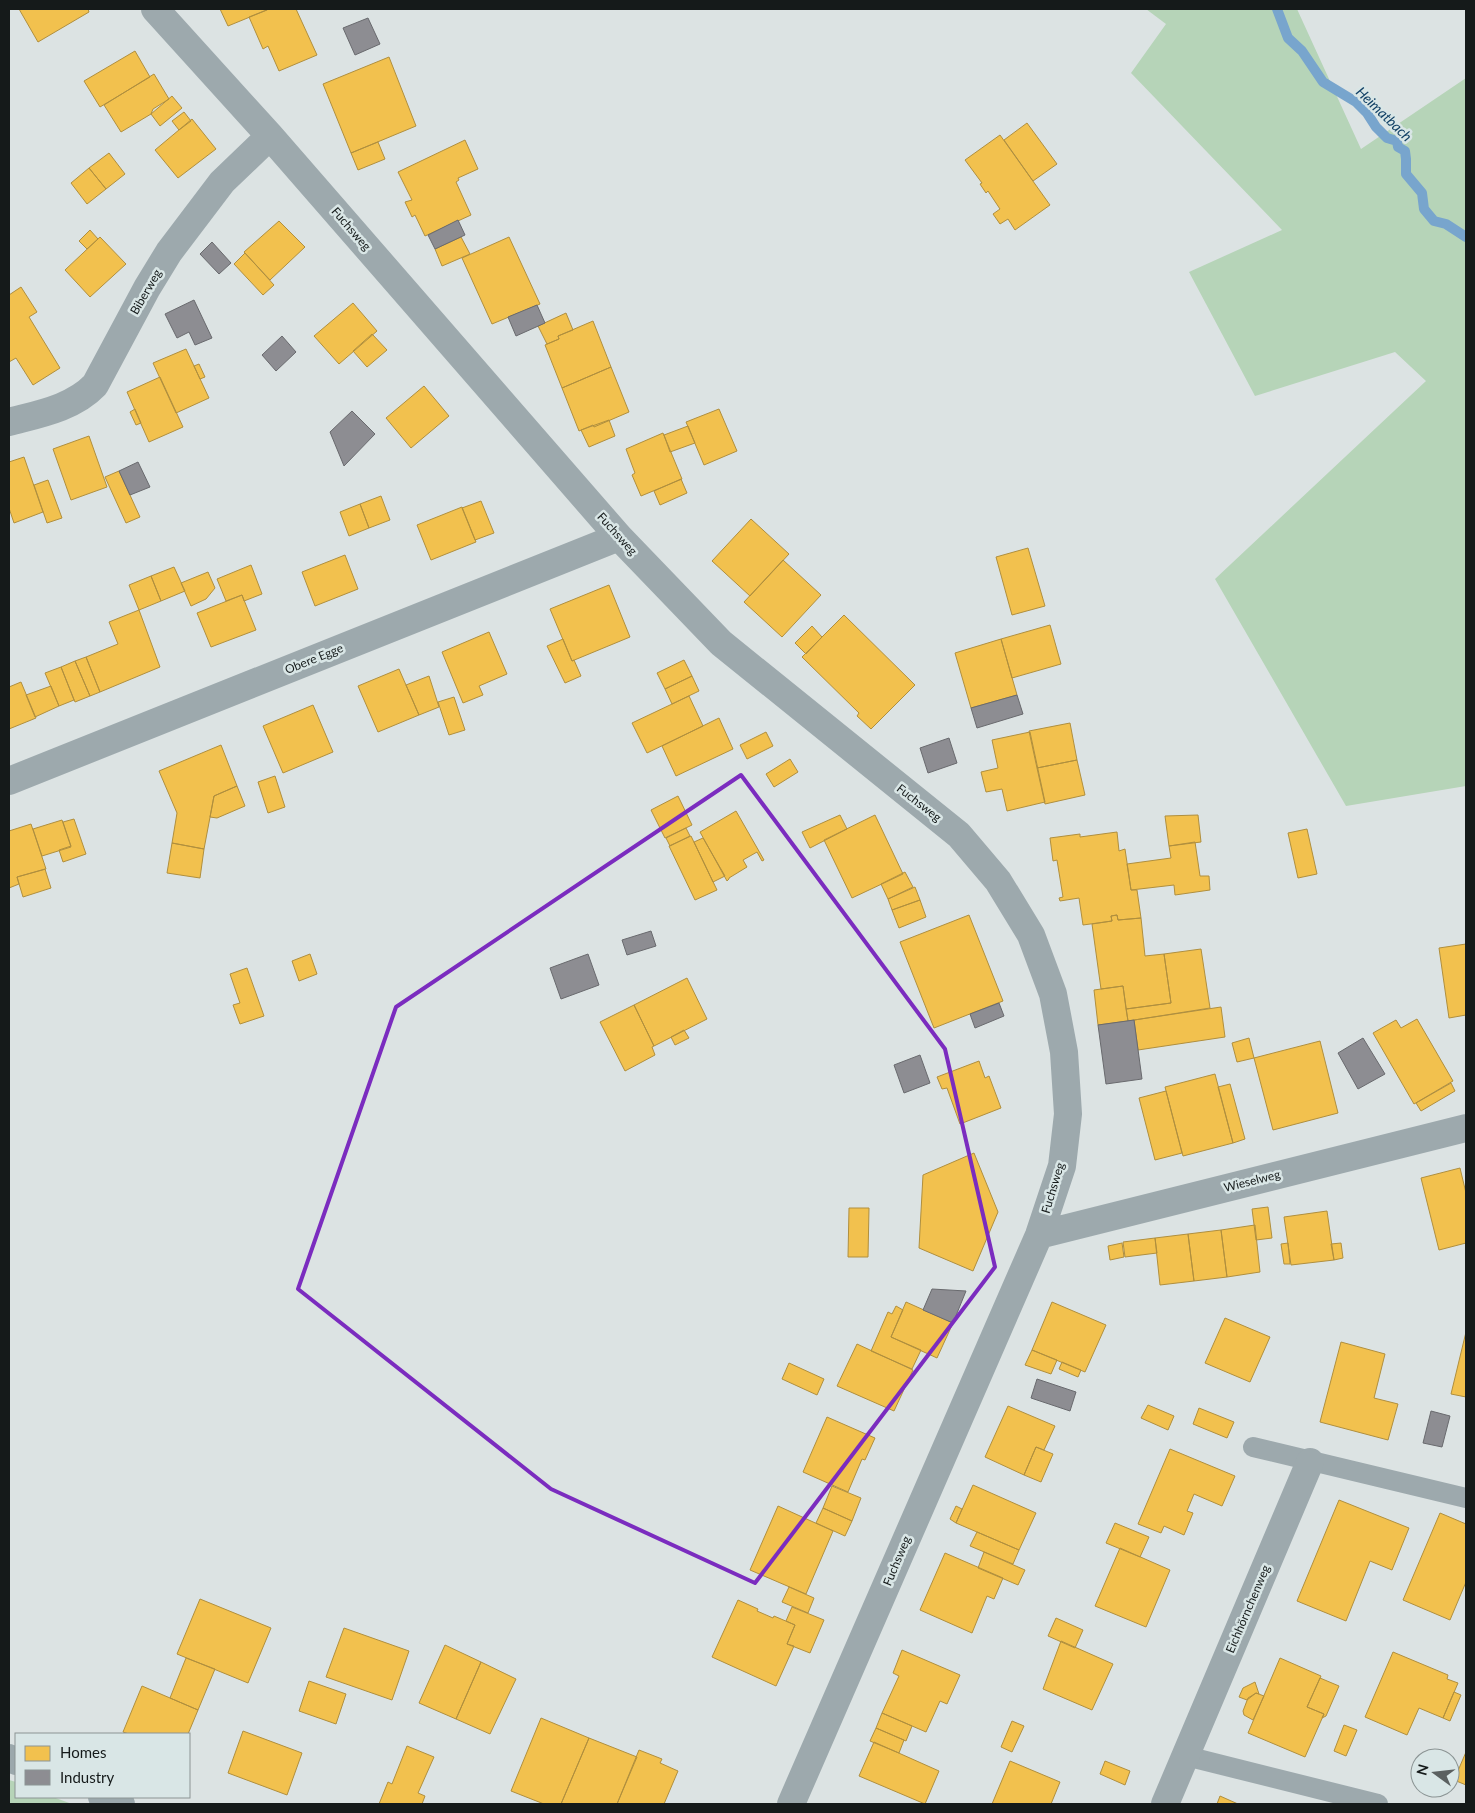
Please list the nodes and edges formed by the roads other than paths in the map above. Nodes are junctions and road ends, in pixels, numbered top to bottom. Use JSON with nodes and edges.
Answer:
{"nodes":[{"id":1,"x":155,"y":9,"type":"edge"},
{"id":2,"x":270,"y":136,"type":"junction"},
{"id":3,"x":9,"y":422,"type":"edge"},
{"id":4,"x":619,"y":537,"type":"junction"},
{"id":5,"x":9,"y":781,"type":"edge"},
{"id":6,"x":1466,"y":1128,"type":"edge"},
{"id":7,"x":1039,"y":1234,"type":"junction"},
{"id":8,"x":1253,"y":1447,"type":"dead end"},
{"id":9,"x":1310,"y":1462,"type":"junction"},
{"id":10,"x":1466,"y":1498,"type":"edge"},
{"id":11,"x":1186,"y":1756,"type":"junction"},
{"id":12,"x":105,"y":1798,"type":"edge"},
{"id":13,"x":801,"y":1801,"type":"edge"},
{"id":14,"x":121,"y":1804,"type":"edge"},
{"id":15,"x":1165,"y":1804,"type":"edge"},
{"id":16,"x":1378,"y":1804,"type":"edge"}],
"edges":[{"from":1,"to":2,"type":"street","name":"Fuchsweg"},
{"from":2,"to":3,"type":"street","name":"Biberweg"},
{"from":2,"to":4,"type":"street","name":"Fuchsweg"},
{"from":4,"to":5,"type":"street","name":"Obere Egge"},
{"from":4,"to":7,"type":"street","name":"Fuchsweg"},
{"from":6,"to":7,"type":"street","name":"Wieselweg"},
{"from":7,"to":13,"type":"street","name":"Fuchsweg"},
{"from":8,"to":9,"type":"lane"},
{"from":9,"to":10,"type":"lane"},
{"from":9,"to":11,"type":"street","name":"Eichhörnchenweg"},
{"from":11,"to":15,"type":"street","name":"Eichhörnchenweg"},
{"from":11,"to":16,"type":"lane"},
{"from":12,"to":14,"type":"main road"}]}
